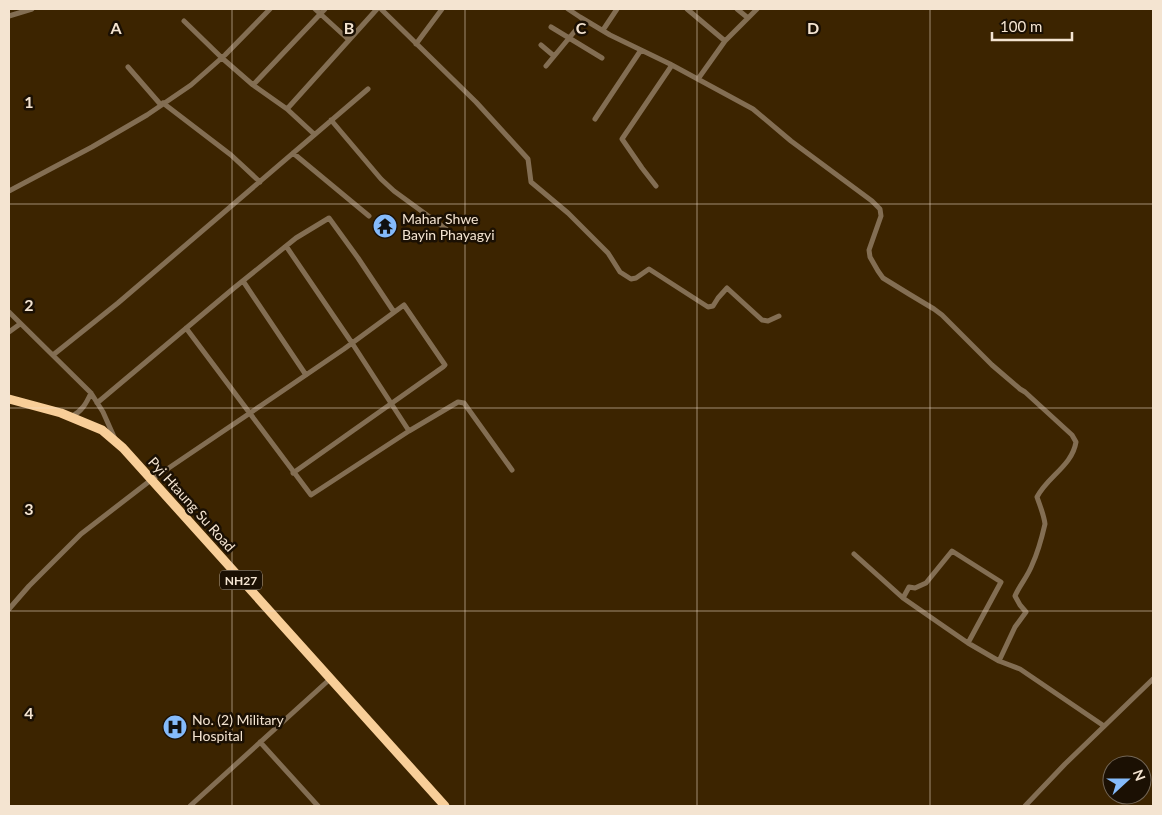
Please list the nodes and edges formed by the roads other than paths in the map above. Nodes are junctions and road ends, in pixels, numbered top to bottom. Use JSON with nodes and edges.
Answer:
{"nodes":[{"id":1,"x":32,"y":9,"type":"edge"},
{"id":2,"x":270,"y":9,"type":"edge"},
{"id":3,"x":315,"y":9,"type":"edge"},
{"id":4,"x":325,"y":9,"type":"edge"},
{"id":5,"x":377,"y":9,"type":"edge"},
{"id":6,"x":381,"y":9,"type":"edge"},
{"id":7,"x":442,"y":9,"type":"edge"},
{"id":8,"x":569,"y":9,"type":"edge"},
{"id":9,"x":617,"y":9,"type":"edge"},
{"id":10,"x":687,"y":9,"type":"edge"},
{"id":11,"x":737,"y":9,"type":"edge"},
{"id":12,"x":758,"y":9,"type":"edge"},
{"id":13,"x":320,"y":14,"type":"junction"},
{"id":14,"x":9,"y":16,"type":"edge"},
{"id":15,"x":748,"y":18,"type":"junction"},
{"id":16,"x":584,"y":20,"type":"junction"},
{"id":17,"x":184,"y":21,"type":"dead end"},
{"id":18,"x":551,"y":27,"type":"dead end"},
{"id":19,"x":603,"y":30,"type":"junction"},
{"id":20,"x":568,"y":38,"type":"junction"},
{"id":21,"x":349,"y":40,"type":"junction"},
{"id":22,"x":725,"y":41,"type":"junction"},
{"id":23,"x":416,"y":44,"type":"junction"},
{"id":24,"x":541,"y":45,"type":"dead end"},
{"id":25,"x":641,"y":50,"type":"junction"},
{"id":26,"x":554,"y":56,"type":"junction"},
{"id":27,"x":222,"y":58,"type":"junction"},
{"id":28,"x":602,"y":58,"type":"dead end"},
{"id":29,"x":672,"y":65,"type":"junction"},
{"id":30,"x":546,"y":66,"type":"dead end"},
{"id":31,"x":128,"y":67,"type":"dead end"},
{"id":32,"x":698,"y":79,"type":"junction"},
{"id":33,"x":253,"y":85,"type":"junction"},
{"id":34,"x":368,"y":89,"type":"dead end"},
{"id":35,"x":162,"y":104,"type":"junction"},
{"id":36,"x":287,"y":109,"type":"junction"},
{"id":37,"x":595,"y":119,"type":"dead end"},
{"id":38,"x":331,"y":120,"type":"junction"},
{"id":39,"x":314,"y":134,"type":"junction"},
{"id":40,"x":293,"y":153,"type":"junction"},
{"id":41,"x":260,"y":182,"type":"junction"},
{"id":42,"x":656,"y":186,"type":"dead end"},
{"id":43,"x":9,"y":191,"type":"edge"},
{"id":44,"x":369,"y":216,"type":"dead end"},
{"id":45,"x":453,"y":234,"type":"dead end"},
{"id":46,"x":286,"y":246,"type":"junction"},
{"id":47,"x":243,"y":281,"type":"junction"},
{"id":48,"x":9,"y":312,"type":"edge"},
{"id":49,"x":394,"y":312,"type":"junction"},
{"id":50,"x":779,"y":316,"type":"dead end"},
{"id":51,"x":20,"y":324,"type":"junction"},
{"id":52,"x":186,"y":328,"type":"junction"},
{"id":53,"x":9,"y":332,"type":"edge"},
{"id":54,"x":352,"y":343,"type":"junction"},
{"id":55,"x":53,"y":355,"type":"junction"},
{"id":56,"x":306,"y":375,"type":"junction"},
{"id":57,"x":91,"y":393,"type":"junction"},
{"id":58,"x":9,"y":399,"type":"edge"},
{"id":59,"x":97,"y":403,"type":"junction"},
{"id":60,"x":391,"y":404,"type":"junction"},
{"id":61,"x":249,"y":414,"type":"junction"},
{"id":62,"x":71,"y":417,"type":"junction"},
{"id":63,"x":409,"y":431,"type":"junction"},
{"id":64,"x":116,"y":442,"type":"junction"},
{"id":65,"x":512,"y":470,"type":"dead end"},
{"id":66,"x":293,"y":472,"type":"junction"},
{"id":67,"x":151,"y":480,"type":"junction"},
{"id":68,"x":854,"y":554,"type":"dead end"},
{"id":69,"x":903,"y":598,"type":"junction"},
{"id":70,"x":9,"y":609,"type":"edge"},
{"id":71,"x":968,"y":643,"type":"junction"},
{"id":72,"x":999,"y":661,"type":"junction"},
{"id":73,"x":1153,"y":679,"type":"edge"},
{"id":74,"x":330,"y":680,"type":"junction"},
{"id":75,"x":1104,"y":726,"type":"junction"},
{"id":76,"x":260,"y":742,"type":"junction"},
{"id":77,"x":190,"y":806,"type":"edge"},
{"id":78,"x":318,"y":806,"type":"edge"},
{"id":79,"x":445,"y":806,"type":"edge"},
{"id":80,"x":1025,"y":806,"type":"edge"}],
"edges":[{"from":1,"to":14,"type":"street"},
{"from":2,"to":27,"type":"street"},
{"from":3,"to":13,"type":"street"},
{"from":4,"to":13,"type":"street"},
{"from":5,"to":21,"type":"street"},
{"from":6,"to":23,"type":"street"},
{"from":7,"to":23,"type":"street"},
{"from":8,"to":16,"type":"street"},
{"from":9,"to":19,"type":"street"},
{"from":10,"to":22,"type":"street"},
{"from":11,"to":15,"type":"street"},
{"from":12,"to":15,"type":"street"},
{"from":13,"to":21,"type":"street"},
{"from":13,"to":33,"type":"street"},
{"from":15,"to":22,"type":"street"},
{"from":16,"to":19,"type":"street"},
{"from":16,"to":20,"type":"street"},
{"from":17,"to":27,"type":"street"},
{"from":18,"to":20,"type":"street"},
{"from":19,"to":25,"type":"street"},
{"from":20,"to":26,"type":"street"},
{"from":20,"to":28,"type":"street"},
{"from":21,"to":36,"type":"street"},
{"from":22,"to":32,"type":"street"},
{"from":23,"to":50,"type":"street"},
{"from":24,"to":26,"type":"street"},
{"from":25,"to":29,"type":"street"},
{"from":25,"to":37,"type":"street"},
{"from":26,"to":30,"type":"street"},
{"from":27,"to":33,"type":"street"},
{"from":27,"to":35,"type":"street"},
{"from":29,"to":32,"type":"street"},
{"from":29,"to":42,"type":"street"},
{"from":31,"to":35,"type":"street"},
{"from":32,"to":72,"type":"street"},
{"from":33,"to":36,"type":"street"},
{"from":34,"to":38,"type":"street"},
{"from":35,"to":41,"type":"street"},
{"from":35,"to":43,"type":"street"},
{"from":36,"to":39,"type":"street"},
{"from":38,"to":39,"type":"street"},
{"from":38,"to":45,"type":"street"},
{"from":39,"to":40,"type":"street"},
{"from":40,"to":41,"type":"street"},
{"from":40,"to":44,"type":"street"},
{"from":41,"to":55,"type":"street"},
{"from":46,"to":47,"type":"street"},
{"from":46,"to":49,"type":"street"},
{"from":46,"to":54,"type":"street"},
{"from":47,"to":52,"type":"street"},
{"from":47,"to":56,"type":"street"},
{"from":48,"to":51,"type":"street"},
{"from":49,"to":54,"type":"street"},
{"from":49,"to":60,"type":"street"},
{"from":51,"to":53,"type":"street"},
{"from":51,"to":55,"type":"street"},
{"from":52,"to":59,"type":"street"},
{"from":52,"to":61,"type":"street"},
{"from":54,"to":56,"type":"street"},
{"from":54,"to":60,"type":"street"},
{"from":55,"to":57,"type":"street"},
{"from":56,"to":61,"type":"street"},
{"from":57,"to":59,"type":"street"},
{"from":57,"to":62,"type":"street"},
{"from":58,"to":62,"type":"highway","name":"Pyi Htaung Su Road","number":"NH27"},
{"from":59,"to":64,"type":"street"},
{"from":60,"to":63,"type":"street"},
{"from":60,"to":66,"type":"street"},
{"from":61,"to":66,"type":"street"},
{"from":61,"to":67,"type":"street"},
{"from":62,"to":64,"type":"highway","name":"Pyi Htaung Su Road","number":"NH27"},
{"from":63,"to":65,"type":"street"},
{"from":63,"to":66,"type":"street"},
{"from":64,"to":67,"type":"highway","name":"Pyi Htaung Su Road","number":"NH27"},
{"from":67,"to":70,"type":"street"},
{"from":67,"to":74,"type":"highway","name":"Pyi Htaung Su Road","number":"NH27"},
{"from":68,"to":69,"type":"street"},
{"from":69,"to":71,"type":"street"},
{"from":69,"to":71,"type":"street"},
{"from":71,"to":72,"type":"street"},
{"from":72,"to":75,"type":"street"},
{"from":73,"to":75,"type":"street"},
{"from":74,"to":76,"type":"street"},
{"from":74,"to":79,"type":"highway","name":"Pyi Htaung Su Road","number":"NH27"},
{"from":75,"to":80,"type":"street"},
{"from":76,"to":77,"type":"street"},
{"from":76,"to":78,"type":"street"}]}
